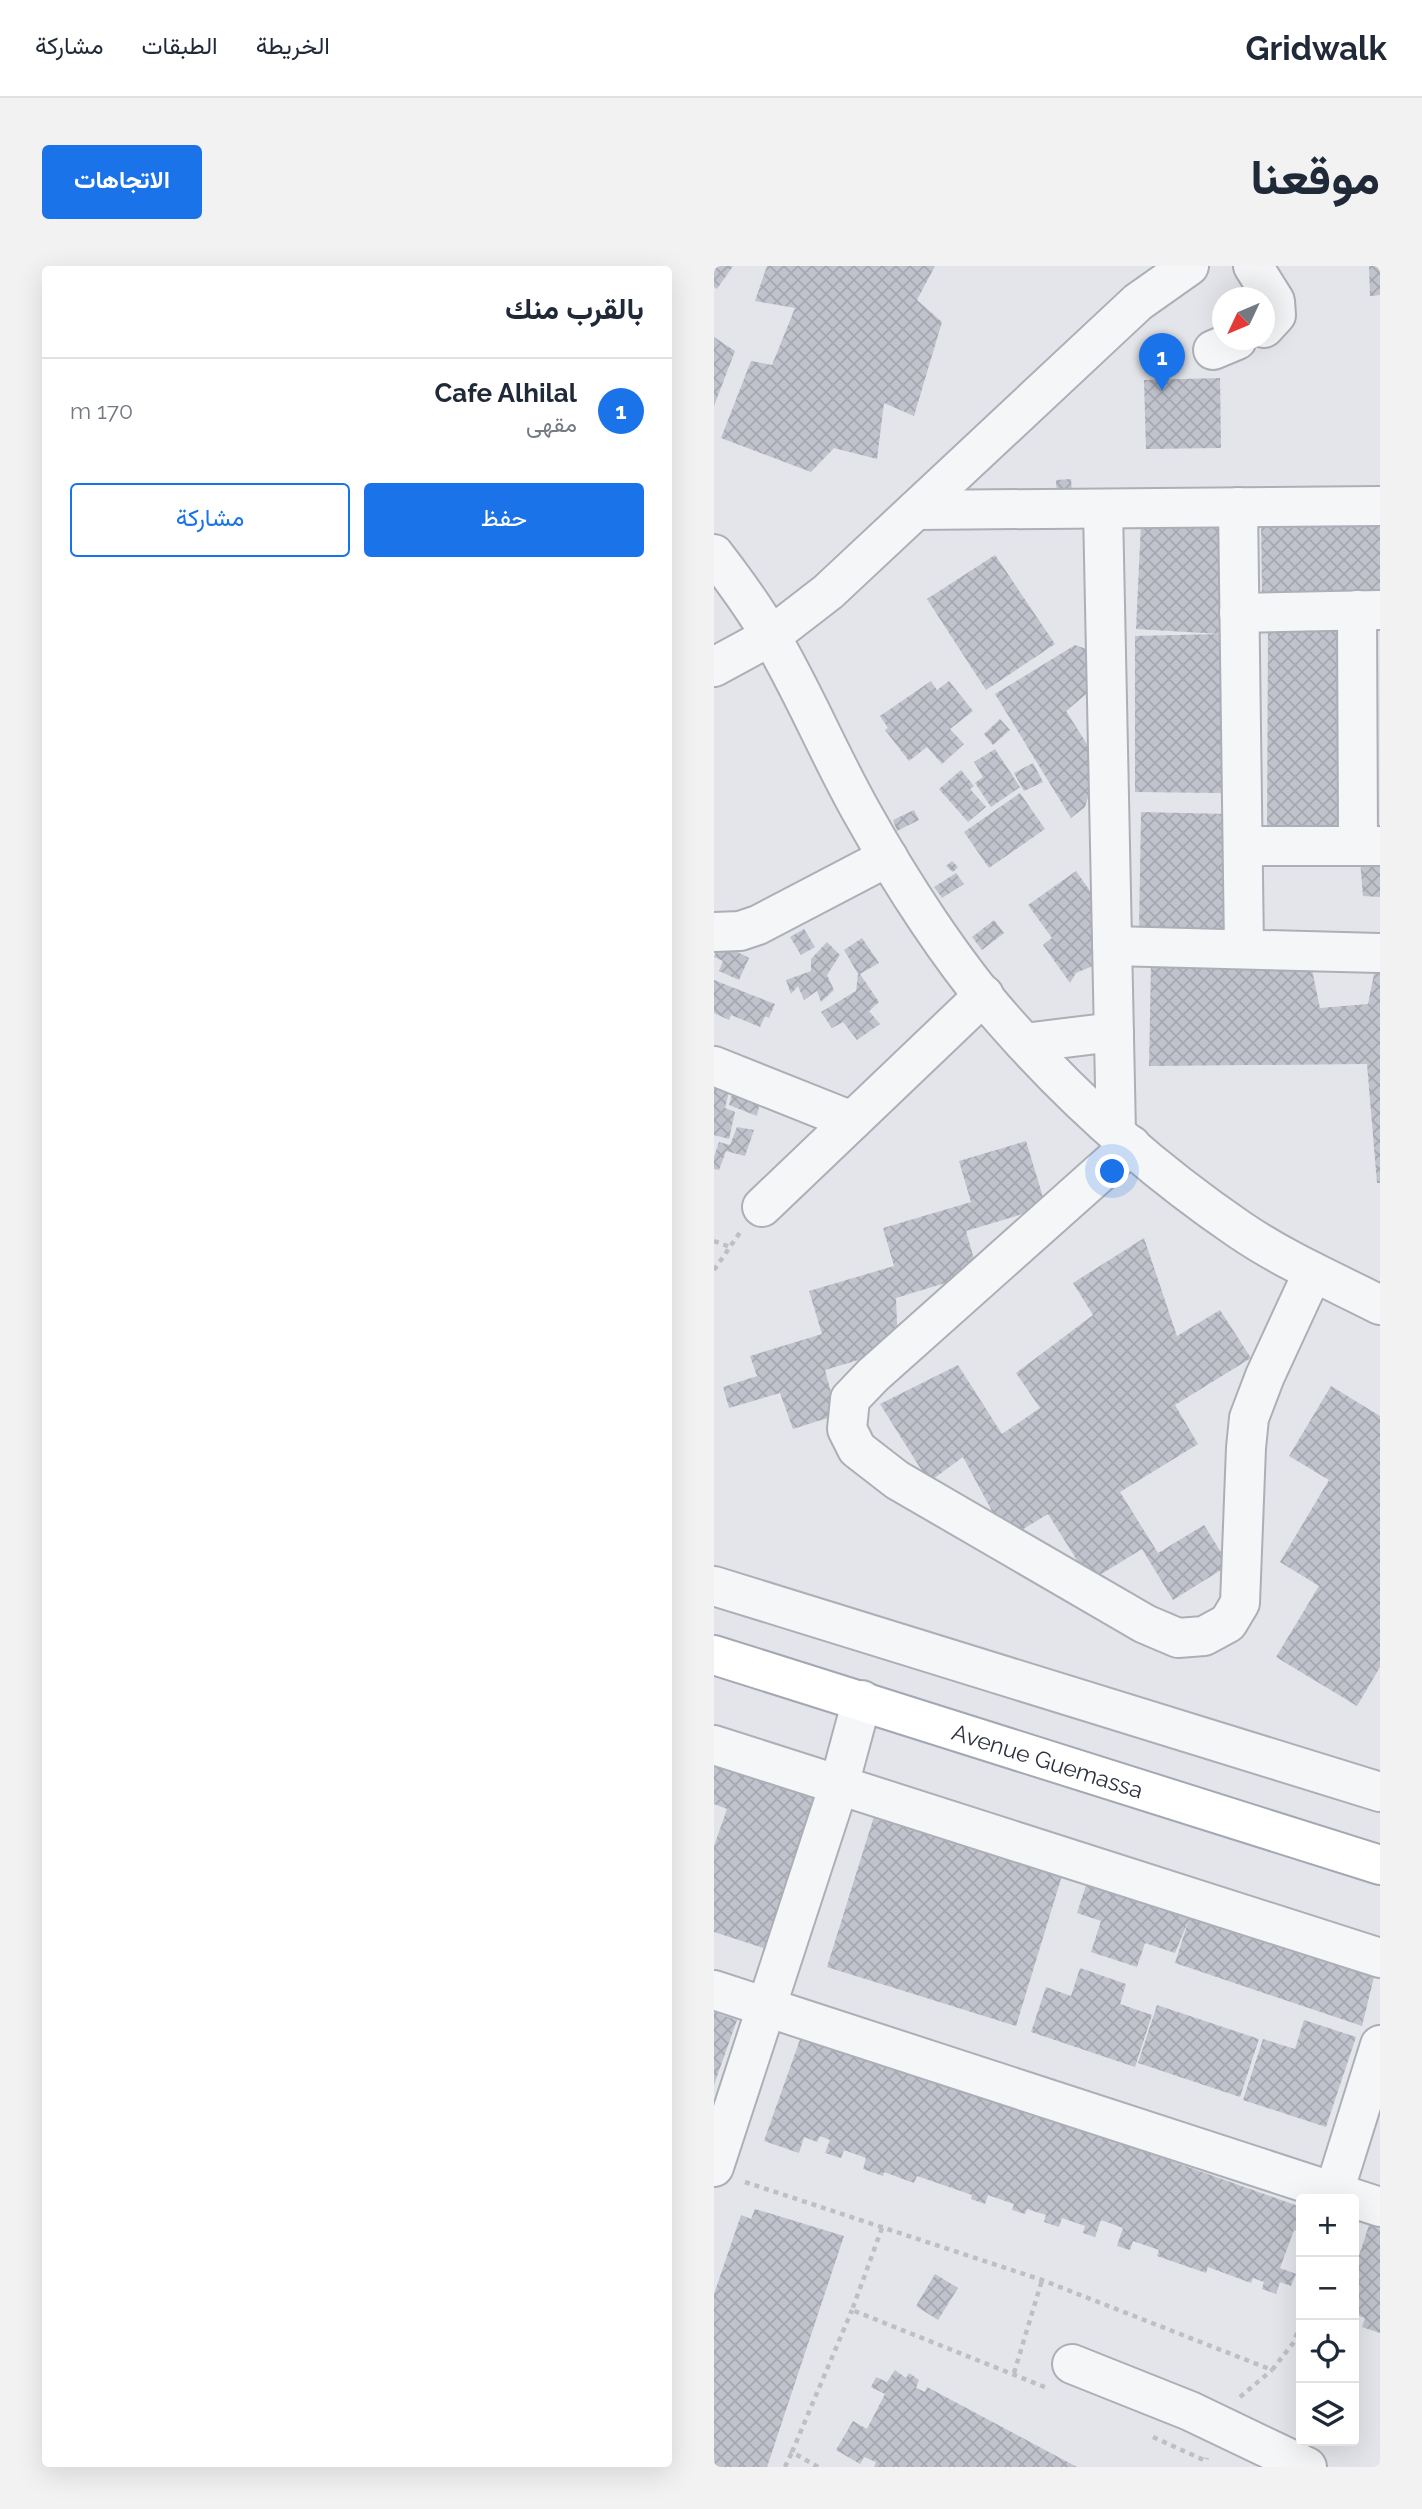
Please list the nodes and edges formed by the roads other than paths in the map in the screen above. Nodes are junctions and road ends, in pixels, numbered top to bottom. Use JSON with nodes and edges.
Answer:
{"nodes":[{"id":1,"x":1253,"y":266,"type":"edge"},
{"id":2,"x":1173,"y":270,"type":"edge"},
{"id":3,"x":1267,"y":287,"type":"edge"},
{"id":4,"x":1380,"y":506,"type":"edge"},
{"id":5,"x":1238,"y":507,"type":"junction"},
{"id":6,"x":1103,"y":509,"type":"junction"},
{"id":7,"x":916,"y":510,"type":"junction"},
{"id":8,"x":714,"y":554,"type":"edge"},
{"id":9,"x":1368,"y":610,"type":"edge"},
{"id":10,"x":1240,"y":612,"type":"junction"},
{"id":11,"x":771,"y":636,"type":"junction"},
{"id":12,"x":714,"y":667,"type":"edge"},
{"id":13,"x":1243,"y":846,"type":"junction"},
{"id":14,"x":1369,"y":846,"type":"edge"},
{"id":15,"x":888,"y":857,"type":"junction"},
{"id":16,"x":714,"y":932,"type":"edge"},
{"id":17,"x":1112,"y":946,"type":"junction"},
{"id":18,"x":1244,"y":949,"type":"junction"},
{"id":19,"x":1380,"y":953,"type":"edge"},
{"id":20,"x":984,"y":995,"type":"junction"},
{"id":21,"x":1114,"y":1032,"type":"junction"},
{"id":22,"x":1024,"y":1043,"type":"junction"},
{"id":23,"x":714,"y":1066,"type":"edge"},
{"id":24,"x":852,"y":1121,"type":"junction"},
{"id":25,"x":1124,"y":1139,"type":"junction"},
{"id":26,"x":762,"y":1207,"type":"road end"},
{"id":27,"x":1313,"y":1272,"type":"junction"},
{"id":28,"x":1380,"y":1305,"type":"edge"},
{"id":29,"x":714,"y":1586,"type":"edge"},
{"id":30,"x":714,"y":1655,"type":"edge"},
{"id":31,"x":862,"y":1700,"type":"junction"},
{"id":32,"x":714,"y":1745,"type":"edge"},
{"id":33,"x":839,"y":1785,"type":"junction"},
{"id":34,"x":1380,"y":1793,"type":"edge"},
{"id":35,"x":1380,"y":1865,"type":"edge"},
{"id":36,"x":1380,"y":1958,"type":"edge"},
{"id":37,"x":714,"y":1990,"type":"edge"},
{"id":38,"x":766,"y":2008,"type":"junction"},
{"id":39,"x":1380,"y":2045,"type":"edge"},
{"id":40,"x":727,"y":2173,"type":"edge"},
{"id":41,"x":1334,"y":2192,"type":"junction"},
{"id":42,"x":1380,"y":2207,"type":"edge"},
{"id":43,"x":1072,"y":2364,"type":"dead end"},
{"id":44,"x":1307,"y":2467,"type":"edge"}],
"edges":[{"from":1,"to":3,"type":"street"},
{"from":2,"to":7,"type":"street"},
{"from":4,"to":5,"type":"street"},
{"from":5,"to":6,"type":"street"},
{"from":5,"to":10,"type":"street"},
{"from":6,"to":7,"type":"street"},
{"from":6,"to":17,"type":"street"},
{"from":7,"to":11,"type":"street"},
{"from":8,"to":11,"type":"street"},
{"from":9,"to":10,"type":"street"},
{"from":9,"to":14,"type":"street"},
{"from":10,"to":13,"type":"street"},
{"from":11,"to":12,"type":"street"},
{"from":11,"to":15,"type":"street"},
{"from":13,"to":14,"type":"street"},
{"from":13,"to":18,"type":"street"},
{"from":15,"to":16,"type":"street"},
{"from":15,"to":20,"type":"street"},
{"from":17,"to":18,"type":"street"},
{"from":17,"to":21,"type":"street"},
{"from":18,"to":19,"type":"street"},
{"from":20,"to":22,"type":"street"},
{"from":20,"to":24,"type":"street"},
{"from":21,"to":22,"type":"street"},
{"from":21,"to":25,"type":"street"},
{"from":22,"to":25,"type":"street"},
{"from":23,"to":24,"type":"street"},
{"from":24,"to":26,"type":"street"},
{"from":25,"to":27,"type":"street"},
{"from":25,"to":27,"type":"street"},
{"from":27,"to":28,"type":"street"},
{"from":29,"to":34,"type":"street"},
{"from":30,"to":31,"type":"main road","name":"Avenue Guemassa"},
{"from":31,"to":33,"type":"street"},
{"from":31,"to":35,"type":"main road","name":"Avenue Guemassa"},
{"from":32,"to":33,"type":"street"},
{"from":33,"to":36,"type":"street"},
{"from":33,"to":38,"type":"street"},
{"from":37,"to":38,"type":"street"},
{"from":38,"to":40,"type":"street"},
{"from":38,"to":41,"type":"street"},
{"from":39,"to":41,"type":"street"},
{"from":41,"to":42,"type":"street"},
{"from":43,"to":44,"type":"street"}]}
